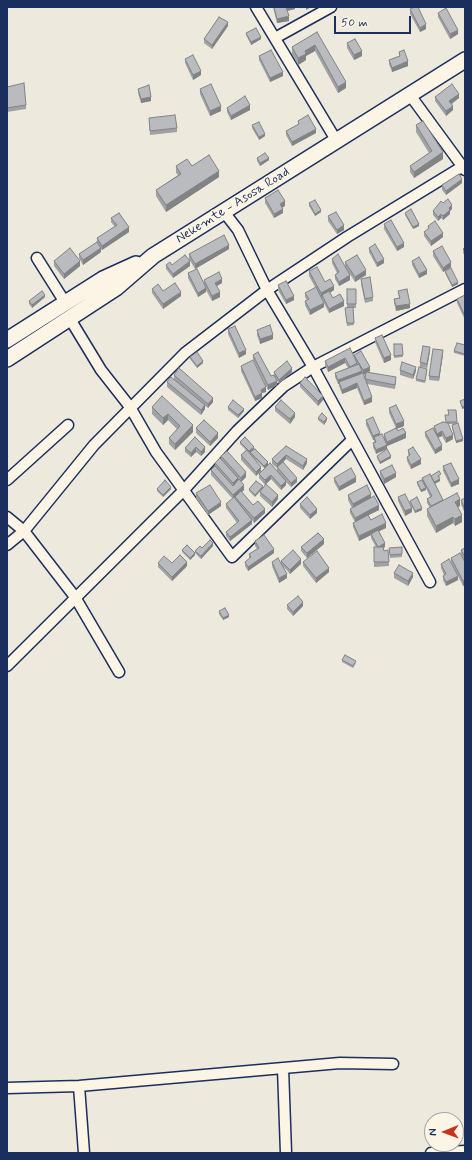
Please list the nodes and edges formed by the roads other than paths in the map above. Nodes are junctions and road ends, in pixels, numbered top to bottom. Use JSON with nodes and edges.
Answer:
{"nodes":[{"id":1,"x":256,"y":7,"type":"edge"},
{"id":2,"x":331,"y":7,"type":"edge"},
{"id":3,"x":275,"y":38,"type":"junction"},
{"id":4,"x":465,"y":60,"type":"edge"},
{"id":5,"x":410,"y":95,"type":"junction"},
{"id":6,"x":336,"y":140,"type":"junction"},
{"id":7,"x":464,"y":167,"type":"edge"},
{"id":8,"x":224,"y":212,"type":"junction"},
{"id":9,"x":153,"y":256,"type":"junction"},
{"id":10,"x":37,"y":258,"type":"dead end"},
{"id":11,"x":465,"y":289,"type":"edge"},
{"id":12,"x":267,"y":290,"type":"junction"},
{"id":13,"x":66,"y":304,"type":"junction"},
{"id":14,"x":70,"y":319,"type":"junction"},
{"id":15,"x":7,"y":340,"type":"edge"},
{"id":16,"x":7,"y":359,"type":"edge"},
{"id":17,"x":313,"y":367,"type":"junction"},
{"id":18,"x":130,"y":407,"type":"junction"},
{"id":19,"x":68,"y":425,"type":"dead end"},
{"id":20,"x":352,"y":440,"type":"junction"},
{"id":21,"x":7,"y":480,"type":"edge"},
{"id":22,"x":183,"y":491,"type":"junction"},
{"id":23,"x":7,"y":517,"type":"edge"},
{"id":24,"x":24,"y":530,"type":"junction"},
{"id":25,"x":7,"y":545,"type":"edge"},
{"id":26,"x":430,"y":582,"type":"dead end"},
{"id":27,"x":75,"y":597,"type":"junction"},
{"id":28,"x":7,"y":666,"type":"edge"},
{"id":29,"x":119,"y":672,"type":"dead end"},
{"id":30,"x":393,"y":1064,"type":"dead end"},
{"id":31,"x":283,"y":1068,"type":"junction"},
{"id":32,"x":80,"y":1086,"type":"junction"},
{"id":33,"x":7,"y":1088,"type":"edge"},
{"id":34,"x":465,"y":1151,"type":"edge"},
{"id":35,"x":84,"y":1153,"type":"edge"},
{"id":36,"x":286,"y":1153,"type":"edge"},
{"id":37,"x":431,"y":1153,"type":"edge"}],
"edges":[{"from":1,"to":3,"type":"street"},
{"from":2,"to":3,"type":"street"},
{"from":3,"to":6,"type":"street"},
{"from":4,"to":5,"type":"highway","name":"Nekemte - Asosa Road"},
{"from":5,"to":6,"type":"highway","name":"Nekemte - Asosa Road"},
{"from":5,"to":7,"type":"street"},
{"from":6,"to":8,"type":"highway","name":"Nekemte - Asosa Road"},
{"from":7,"to":12,"type":"street"},
{"from":8,"to":9,"type":"highway","name":"Nekemte - Asosa Road"},
{"from":8,"to":12,"type":"street"},
{"from":9,"to":13,"type":"highway"},
{"from":9,"to":14,"type":"highway","name":"Nekemte - Asosa Road"},
{"from":10,"to":13,"type":"street"},
{"from":11,"to":17,"type":"street"},
{"from":12,"to":17,"type":"street"},
{"from":12,"to":18,"type":"street"},
{"from":13,"to":15,"type":"highway"},
{"from":14,"to":16,"type":"highway","name":"Nekemte - Asosa Road"},
{"from":14,"to":18,"type":"street"},
{"from":17,"to":20,"type":"street"},
{"from":17,"to":22,"type":"street"},
{"from":18,"to":22,"type":"street"},
{"from":18,"to":24,"type":"street"},
{"from":19,"to":21,"type":"street"},
{"from":20,"to":22,"type":"street"},
{"from":20,"to":26,"type":"street"},
{"from":22,"to":27,"type":"street"},
{"from":23,"to":24,"type":"street"},
{"from":24,"to":25,"type":"street"},
{"from":24,"to":27,"type":"street"},
{"from":27,"to":28,"type":"street"},
{"from":27,"to":29,"type":"street"},
{"from":30,"to":31,"type":"street"},
{"from":31,"to":32,"type":"street"},
{"from":31,"to":36,"type":"street"},
{"from":32,"to":33,"type":"street"},
{"from":32,"to":35,"type":"street"},
{"from":34,"to":37,"type":"street"}]}
